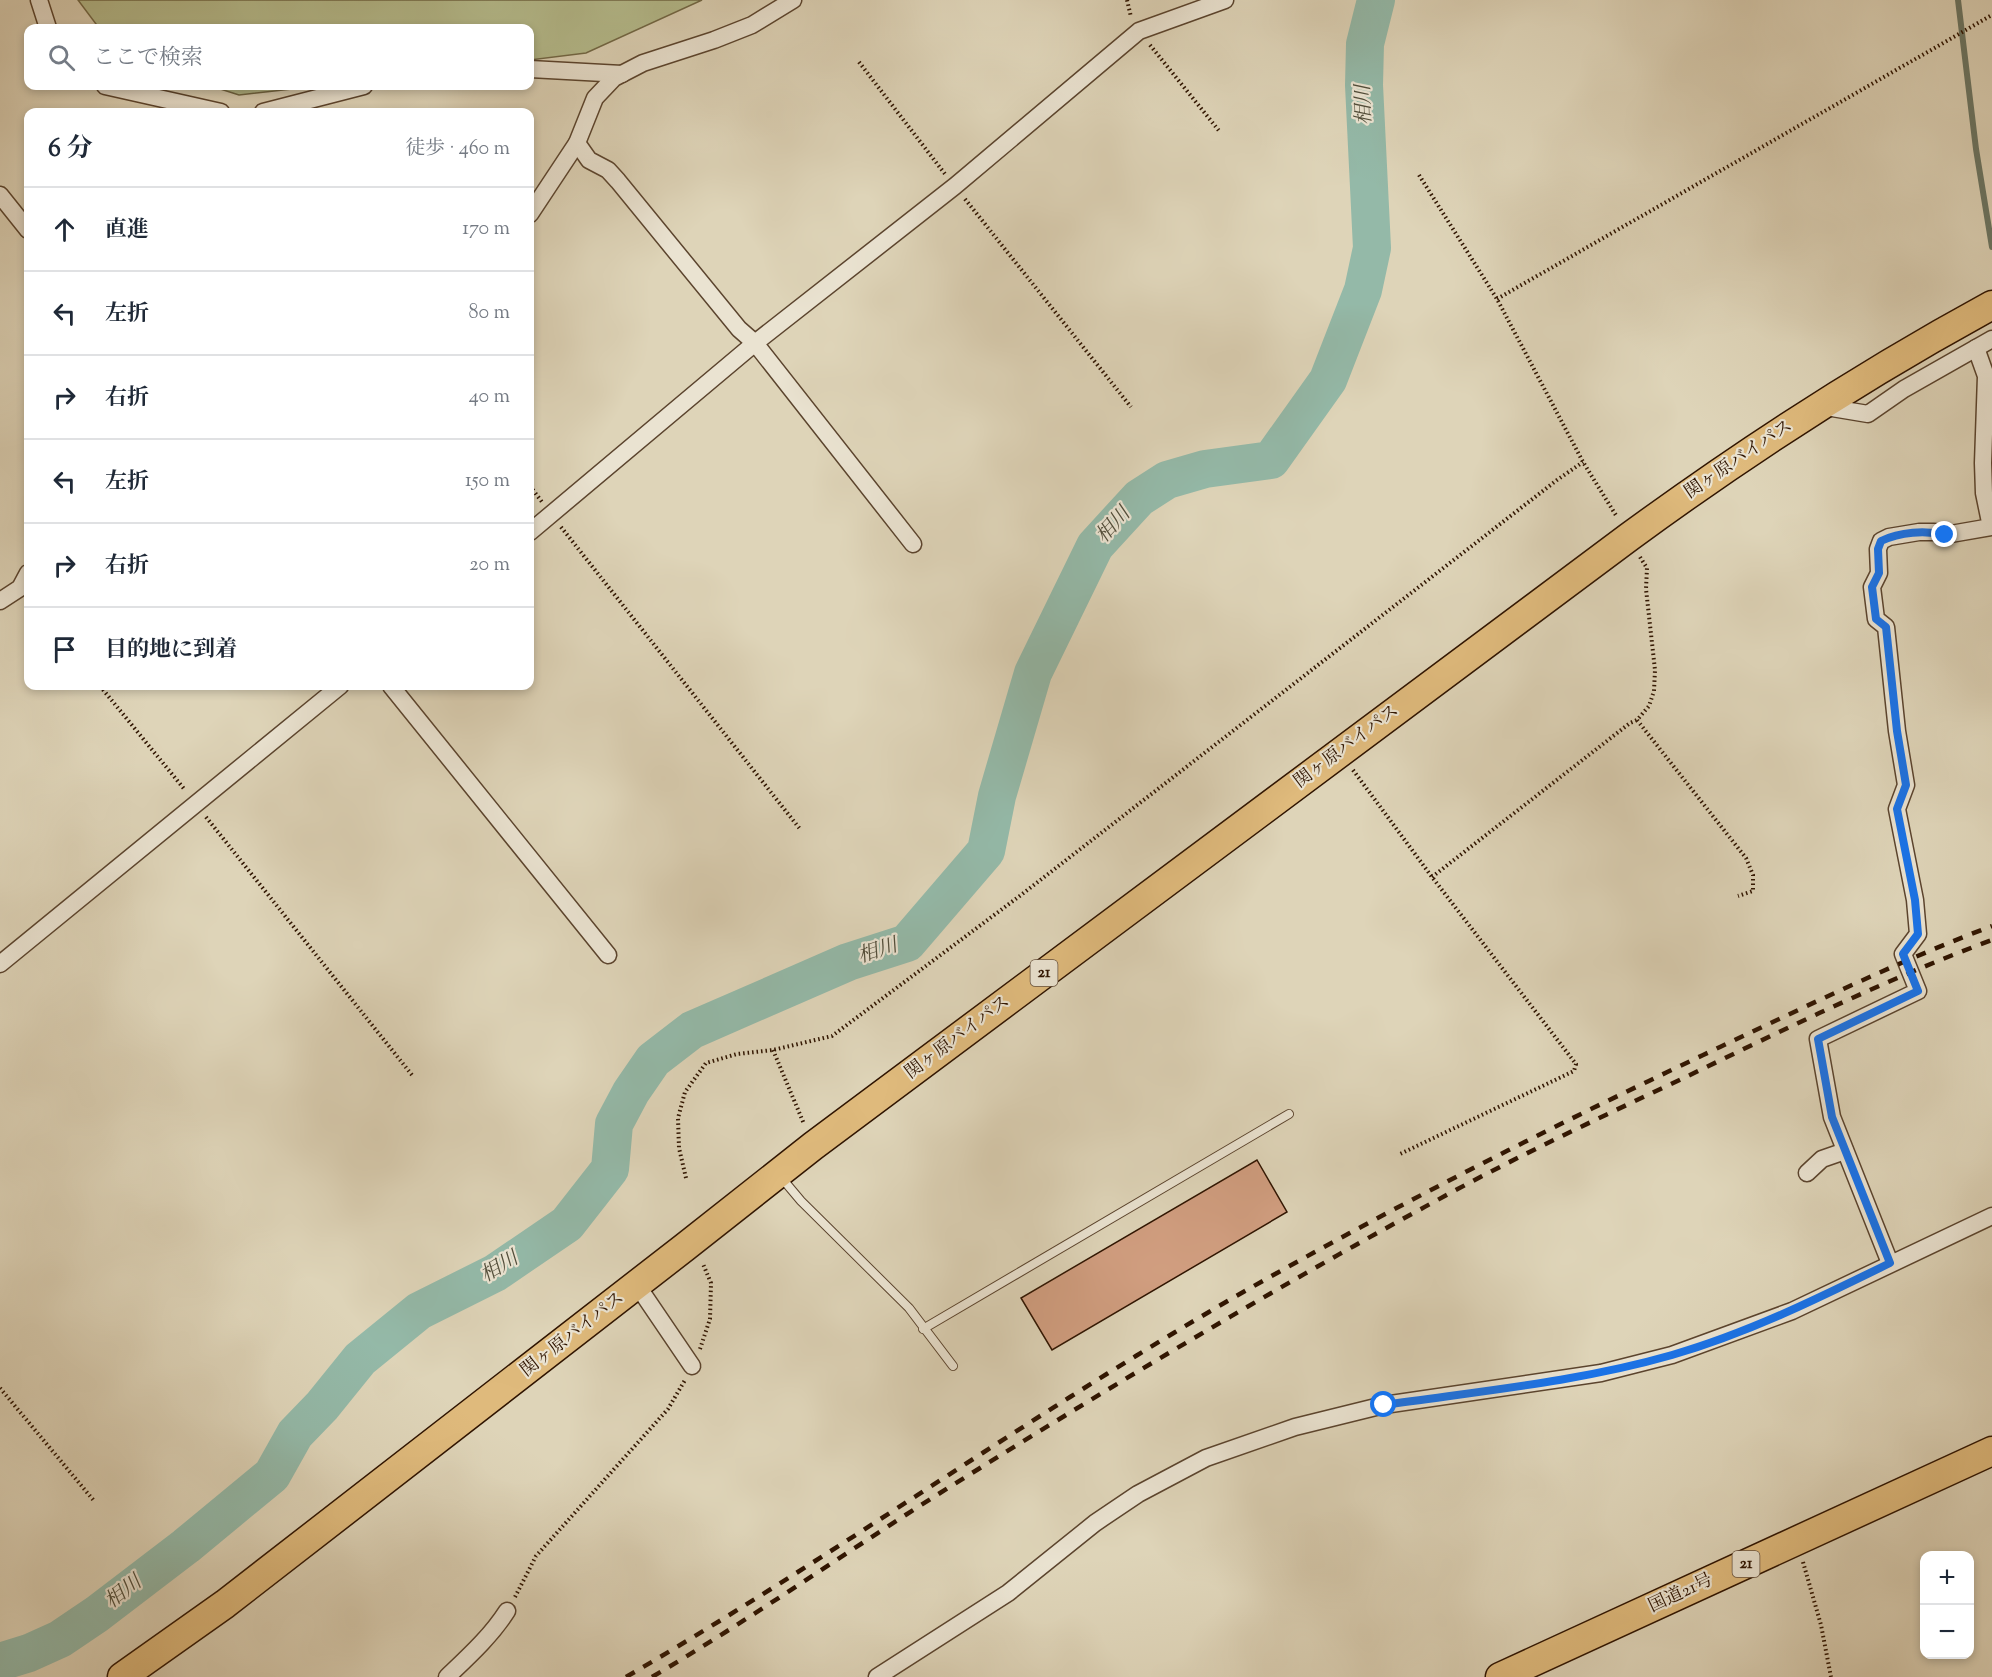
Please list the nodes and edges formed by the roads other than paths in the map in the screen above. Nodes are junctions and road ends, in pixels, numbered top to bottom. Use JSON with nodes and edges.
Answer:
{"nodes":[{"id":1,"x":39,"y":0,"type":"edge"},
{"id":2,"x":792,"y":0,"type":"edge"},
{"id":3,"x":1225,"y":0,"type":"edge"},
{"id":4,"x":47,"y":24,"type":"edge"},
{"id":5,"x":534,"y":69,"type":"edge"},
{"id":6,"x":622,"y":74,"type":"junction"},
{"id":7,"x":123,"y":90,"type":"edge"},
{"id":8,"x":348,"y":90,"type":"edge"},
{"id":9,"x":203,"y":108,"type":"edge"},
{"id":10,"x":278,"y":108,"type":"edge"},
{"id":11,"x":577,"y":143,"type":"junction"},
{"id":12,"x":0,"y":195,"type":"edge"},
{"id":13,"x":534,"y":208,"type":"edge"},
{"id":14,"x":24,"y":226,"type":"edge"},
{"id":15,"x":1992,"y":305,"type":"edge"},
{"id":16,"x":1992,"y":339,"type":"edge"},
{"id":17,"x":755,"y":343,"type":"junction"},
{"id":18,"x":1976,"y":348,"type":"junction"},
{"id":19,"x":1819,"y":406,"type":"junction"},
{"id":20,"x":1991,"y":528,"type":"edge"},
{"id":21,"x":534,"y":529,"type":"edge"},
{"id":22,"x":913,"y":544,"type":"dead end"},
{"id":23,"x":24,"y":580,"type":"edge"},
{"id":24,"x":0,"y":601,"type":"edge"},
{"id":25,"x":335,"y":690,"type":"edge"},
{"id":26,"x":394,"y":690,"type":"edge"},
{"id":27,"x":608,"y":955,"type":"dead end"},
{"id":28,"x":0,"y":964,"type":"edge"},
{"id":29,"x":1289,"y":1114,"type":"dead end"},
{"id":30,"x":1845,"y":1151,"type":"junction"},
{"id":31,"x":778,"y":1173,"type":"junction"},
{"id":32,"x":1807,"y":1173,"type":"dead end"},
{"id":33,"x":1992,"y":1216,"type":"edge"},
{"id":34,"x":1890,"y":1263,"type":"junction"},
{"id":35,"x":637,"y":1285,"type":"junction"},
{"id":36,"x":923,"y":1329,"type":"junction"},
{"id":37,"x":692,"y":1366,"type":"road end"},
{"id":38,"x":952,"y":1366,"type":"dead end"},
{"id":39,"x":1992,"y":1451,"type":"edge"},
{"id":40,"x":507,"y":1611,"type":"road end"},
{"id":41,"x":122,"y":1677,"type":"edge"},
{"id":42,"x":447,"y":1677,"type":"edge"},
{"id":43,"x":878,"y":1677,"type":"edge"},
{"id":44,"x":1500,"y":1677,"type":"edge"}],
"edges":[{"from":1,"to":4,"type":"street"},
{"from":2,"to":6,"type":"street"},
{"from":3,"to":17,"type":"street"},
{"from":5,"to":6,"type":"street"},
{"from":6,"to":11,"type":"street"},
{"from":7,"to":9,"type":"street"},
{"from":8,"to":10,"type":"street"},
{"from":11,"to":13,"type":"street"},
{"from":11,"to":17,"type":"street"},
{"from":12,"to":14,"type":"street"},
{"from":15,"to":19,"type":"highway","name":"関ヶ原バイパス","number":"21"},
{"from":16,"to":18,"type":"street"},
{"from":17,"to":21,"type":"street"},
{"from":17,"to":22,"type":"street"},
{"from":18,"to":19,"type":"street"},
{"from":18,"to":20,"type":"street"},
{"from":19,"to":31,"type":"highway","name":"関ヶ原バイパス","number":"21"},
{"from":20,"to":30,"type":"street"},
{"from":23,"to":24,"type":"street"},
{"from":25,"to":28,"type":"street"},
{"from":26,"to":27,"type":"street"},
{"from":29,"to":36,"type":"lane"},
{"from":30,"to":32,"type":"street"},
{"from":30,"to":34,"type":"street"},
{"from":31,"to":35,"type":"highway","name":"関ヶ原バイパス","number":"21"},
{"from":31,"to":36,"type":"lane"},
{"from":33,"to":34,"type":"street"},
{"from":34,"to":43,"type":"street"},
{"from":35,"to":37,"type":"street"},
{"from":35,"to":41,"type":"highway","name":"関ヶ原バイパス","number":"21"},
{"from":36,"to":38,"type":"lane"},
{"from":39,"to":44,"type":"highway","name":"国道21号","number":"21"},
{"from":40,"to":42,"type":"street"}]}
